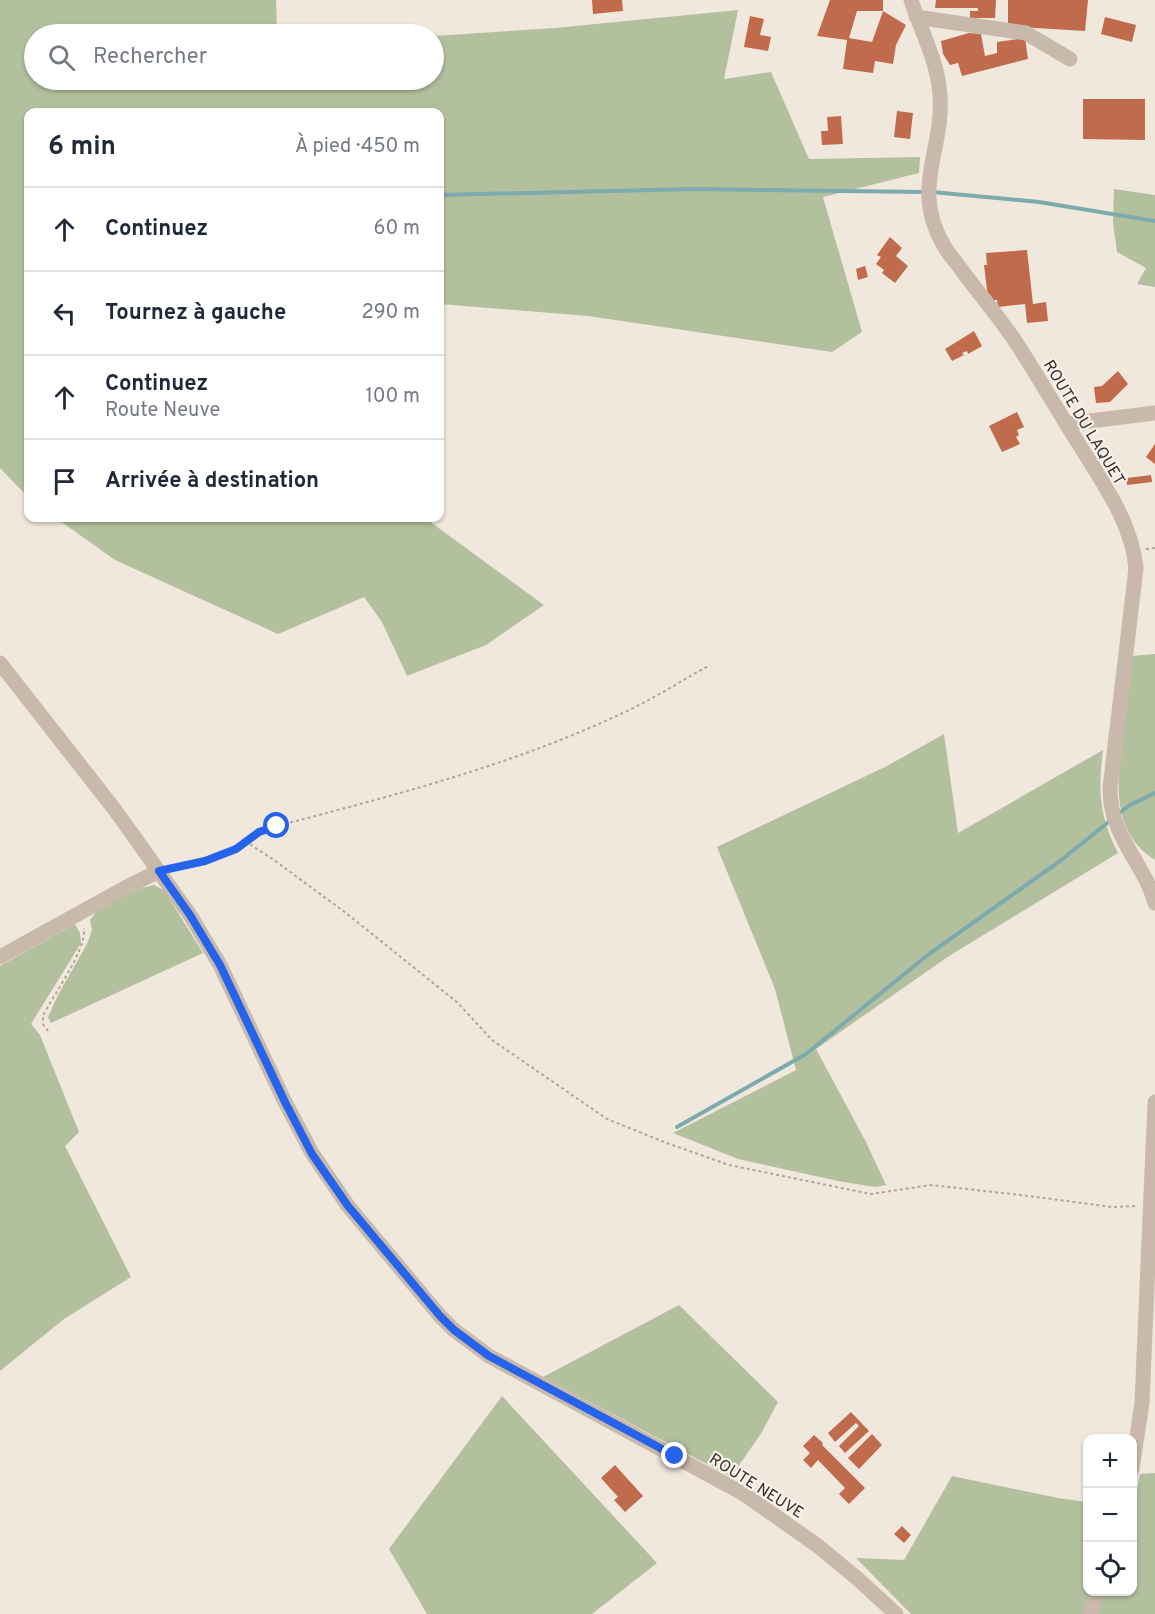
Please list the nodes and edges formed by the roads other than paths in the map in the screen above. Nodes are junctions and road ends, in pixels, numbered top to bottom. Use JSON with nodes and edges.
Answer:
{"nodes":[{"id":1,"x":910,"y":0,"type":"edge"},
{"id":2,"x":916,"y":17,"type":"junction"},
{"id":3,"x":1070,"y":60,"type":"dead end"},
{"id":4,"x":1155,"y":413,"type":"edge"},
{"id":5,"x":1066,"y":424,"type":"junction"},
{"id":6,"x":0,"y":663,"type":"edge"},
{"id":7,"x":159,"y":871,"type":"junction"},
{"id":8,"x":1155,"y":903,"type":"edge"},
{"id":9,"x":0,"y":957,"type":"edge"},
{"id":10,"x":1155,"y":1102,"type":"edge"},
{"id":11,"x":1137,"y":1436,"type":"edge"},
{"id":12,"x":1096,"y":1596,"type":"edge"},
{"id":13,"x":896,"y":1614,"type":"edge"},
{"id":14,"x":1090,"y":1614,"type":"edge"}],
"edges":[{"from":1,"to":2,"type":"street","name":"ROUTE DU LAQUET"},
{"from":2,"to":3,"type":"street"},
{"from":2,"to":5,"type":"street","name":"ROUTE DU LAQUET"},
{"from":4,"to":5,"type":"street"},
{"from":5,"to":8,"type":"street","name":"ROUTE DU LAQUET"},
{"from":6,"to":7,"type":"street","name":"ROUTE NEUVE"},
{"from":7,"to":9,"type":"street"},
{"from":7,"to":13,"type":"street","name":"ROUTE NEUVE"},
{"from":10,"to":11,"type":"street"},
{"from":12,"to":14,"type":"street"}]}
